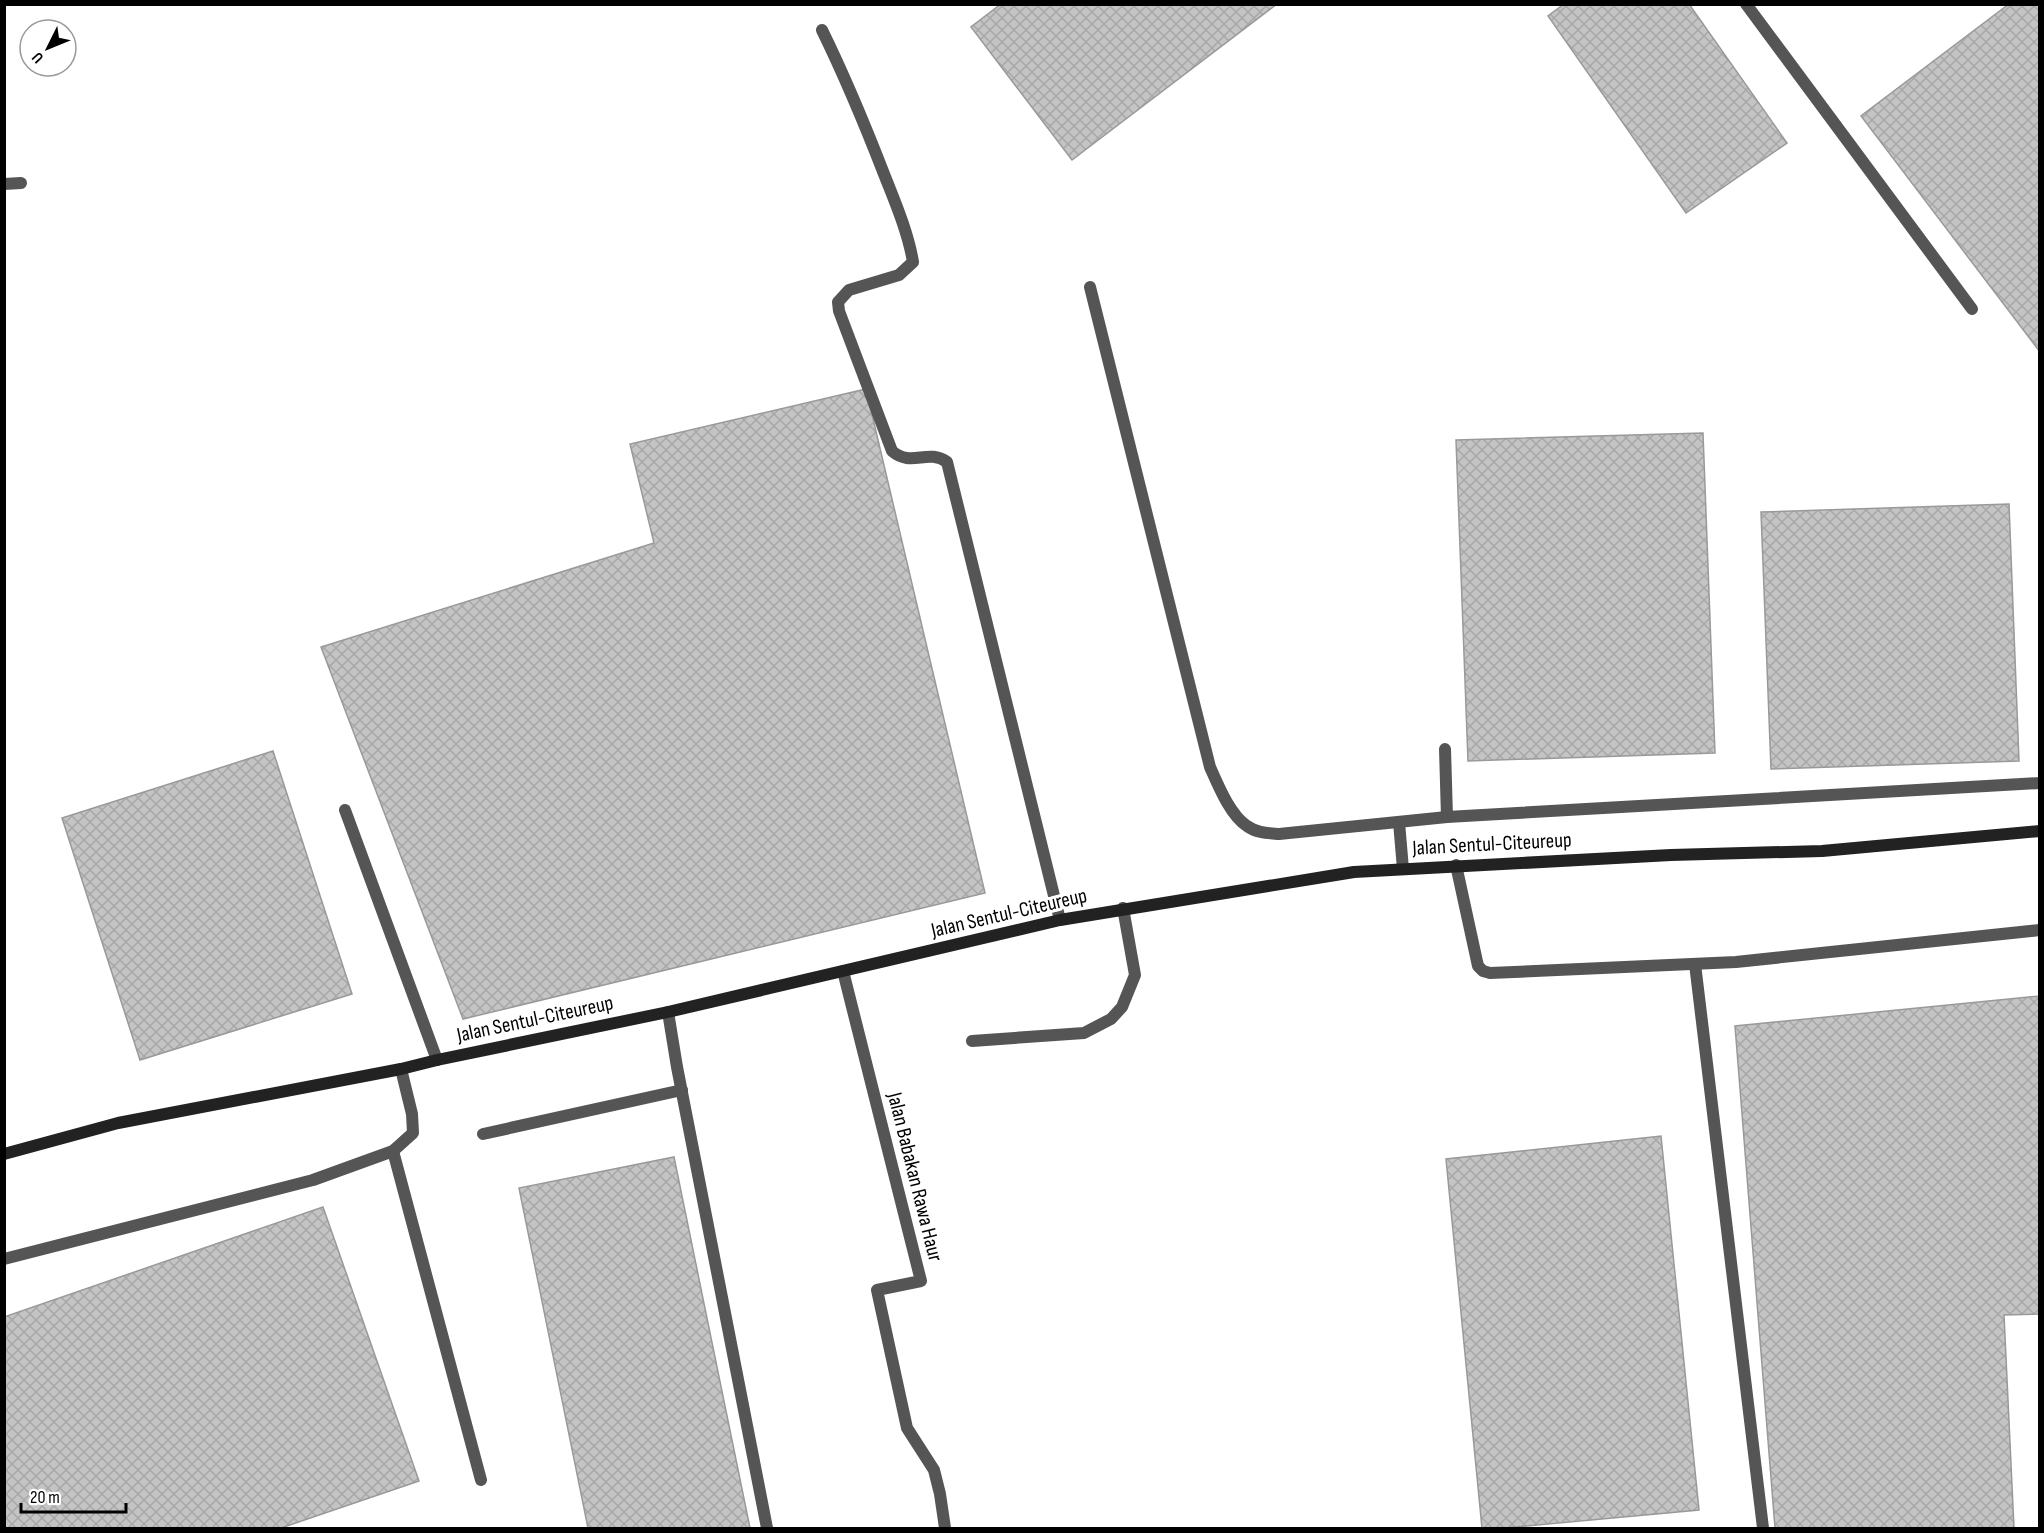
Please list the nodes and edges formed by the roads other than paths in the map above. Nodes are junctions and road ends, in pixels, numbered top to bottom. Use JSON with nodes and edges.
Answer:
{"nodes":[{"id":1,"x":1746,"y":4,"type":"edge"},
{"id":2,"x":822,"y":30,"type":"dead end"},
{"id":3,"x":21,"y":183,"type":"dead end"},
{"id":4,"x":4,"y":184,"type":"edge"},
{"id":5,"x":1090,"y":287,"type":"dead end"},
{"id":6,"x":1972,"y":309,"type":"dead end"},
{"id":7,"x":1445,"y":749,"type":"dead end"},
{"id":8,"x":2040,"y":783,"type":"edge"},
{"id":9,"x":345,"y":810,"type":"dead end"},
{"id":10,"x":1447,"y":817,"type":"junction"},
{"id":11,"x":1399,"y":822,"type":"junction"},
{"id":12,"x":2040,"y":831,"type":"edge"},
{"id":13,"x":1456,"y":865,"type":"junction"},
{"id":14,"x":1403,"y":869,"type":"junction"},
{"id":15,"x":1123,"y":908,"type":"junction"},
{"id":16,"x":1060,"y":920,"type":"junction"},
{"id":17,"x":2040,"y":930,"type":"edge"},
{"id":18,"x":1695,"y":963,"type":"junction"},
{"id":19,"x":843,"y":971,"type":"junction"},
{"id":20,"x":668,"y":1012,"type":"junction"},
{"id":21,"x":972,"y":1041,"type":"dead end"},
{"id":22,"x":437,"y":1060,"type":"junction"},
{"id":23,"x":401,"y":1069,"type":"junction"},
{"id":24,"x":682,"y":1090,"type":"junction"},
{"id":25,"x":483,"y":1134,"type":"dead end"},
{"id":26,"x":393,"y":1151,"type":"junction"},
{"id":27,"x":4,"y":1154,"type":"edge"},
{"id":28,"x":4,"y":1259,"type":"edge"},
{"id":29,"x":481,"y":1480,"type":"dead end"},
{"id":30,"x":767,"y":1528,"type":"edge"},
{"id":31,"x":945,"y":1528,"type":"edge"},
{"id":32,"x":1763,"y":1528,"type":"edge"}],
"edges":[{"from":1,"to":6,"type":"lane"},
{"from":2,"to":16,"type":"lane"},
{"from":3,"to":4,"type":"lane"},
{"from":5,"to":11,"type":"lane"},
{"from":7,"to":10,"type":"lane"},
{"from":8,"to":10,"type":"lane"},
{"from":9,"to":22,"type":"lane"},
{"from":10,"to":11,"type":"lane"},
{"from":11,"to":14,"type":"lane"},
{"from":12,"to":13,"type":"street","name":"Jalan Sentul-Citeureup"},
{"from":13,"to":14,"type":"street","name":"Jalan Sentul-Citeureup"},
{"from":13,"to":18,"type":"lane"},
{"from":14,"to":15,"type":"street","name":"Jalan Sentul-Citeureup"},
{"from":15,"to":16,"type":"street","name":"Jalan Sentul-Citeureup"},
{"from":15,"to":21,"type":"lane"},
{"from":16,"to":19,"type":"street","name":"Jalan Sentul-Citeureup"},
{"from":17,"to":18,"type":"lane"},
{"from":18,"to":32,"type":"lane"},
{"from":19,"to":20,"type":"street","name":"Jalan Sentul-Citeureup"},
{"from":19,"to":31,"type":"lane","name":"Jalan Babakan Rawa Haur"},
{"from":20,"to":22,"type":"street","name":"Jalan Sentul-Citeureup"},
{"from":20,"to":24,"type":"lane"},
{"from":22,"to":23,"type":"street","name":"Jalan Sentul-Citeureup"},
{"from":23,"to":26,"type":"lane"},
{"from":23,"to":27,"type":"street","name":"Jalan Sentul-Citeureup"},
{"from":24,"to":25,"type":"lane"},
{"from":24,"to":30,"type":"lane"},
{"from":26,"to":28,"type":"lane"},
{"from":26,"to":29,"type":"lane"}]}
